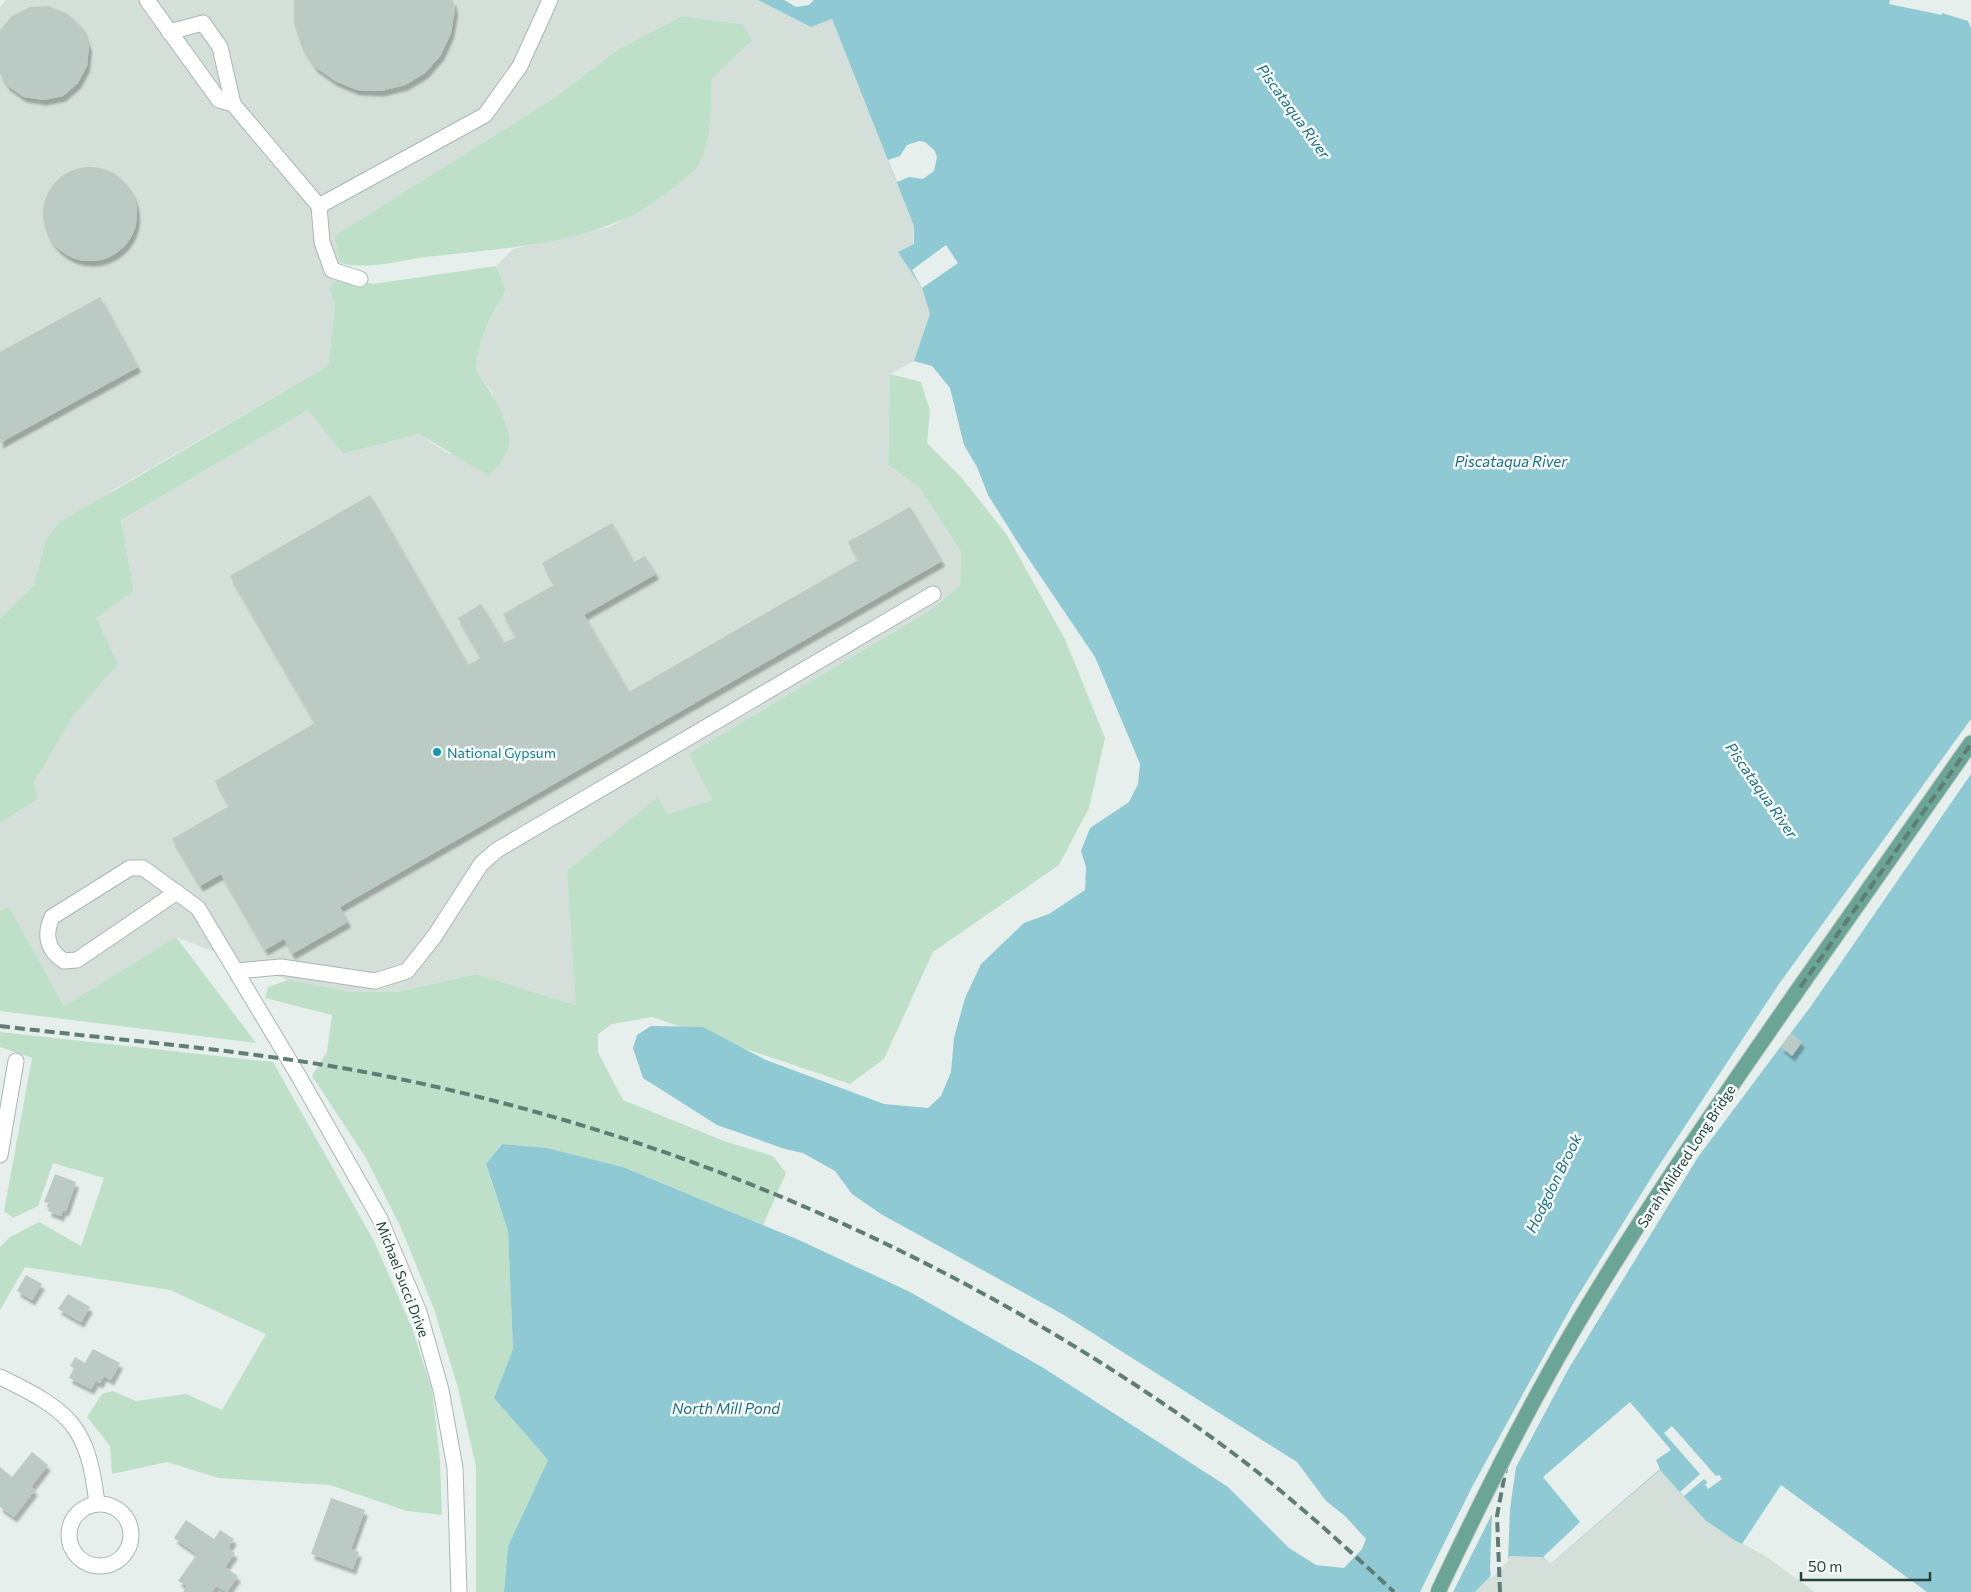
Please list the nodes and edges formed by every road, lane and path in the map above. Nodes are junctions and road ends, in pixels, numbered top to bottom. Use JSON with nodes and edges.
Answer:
{"nodes":[{"id":1,"x":147,"y":0,"type":"edge"},
{"id":2,"x":550,"y":0,"type":"edge"},
{"id":3,"x":169,"y":32,"type":"junction"},
{"id":4,"x":233,"y":104,"type":"junction"},
{"id":5,"x":319,"y":206,"type":"junction"},
{"id":6,"x":360,"y":279,"type":"dead end"},
{"id":7,"x":933,"y":594,"type":"dead end"},
{"id":8,"x":1971,"y":743,"type":"edge"},
{"id":9,"x":177,"y":892,"type":"junction"},
{"id":10,"x":236,"y":971,"type":"junction"},
{"id":11,"x":16,"y":1061,"type":"dead end"},
{"id":12,"x":0,"y":1156,"type":"edge"},
{"id":13,"x":0,"y":1377,"type":"edge"},
{"id":14,"x":97,"y":1504,"type":"junction"},
{"id":15,"x":459,"y":1592,"type":"edge"},
{"id":16,"x":1438,"y":1592,"type":"edge"}],
"edges":[{"from":1,"to":3,"type":"street"},
{"from":2,"to":5,"type":"street"},
{"from":3,"to":4,"type":"street"},
{"from":3,"to":4,"type":"street"},
{"from":4,"to":5,"type":"street"},
{"from":5,"to":6,"type":"street"},
{"from":7,"to":10,"type":"street"},
{"from":8,"to":16,"type":"main road","name":"Sarah Mildred Long Bridge","bridge":true},
{"from":9,"to":9,"type":"street","name":"Michael Succi Drive"},
{"from":9,"to":10,"type":"street","name":"Michael Succi Drive"},
{"from":10,"to":15,"type":"street","name":"Michael Succi Drive"},
{"from":11,"to":12,"type":"street"},
{"from":13,"to":14,"type":"street"},
{"from":14,"to":14,"type":"street"}]}
